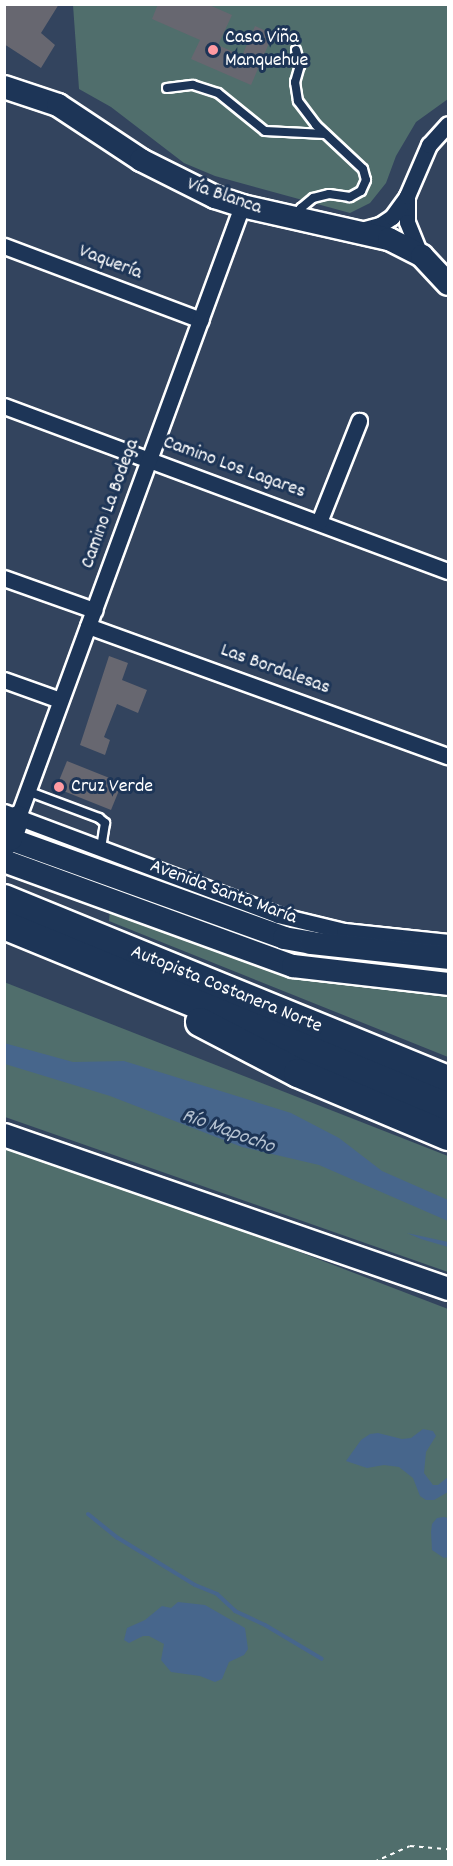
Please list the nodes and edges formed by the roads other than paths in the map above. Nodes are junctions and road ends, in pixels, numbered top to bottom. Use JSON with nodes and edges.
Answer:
{"nodes":[{"id":1,"x":296,"y":50,"type":"dead end"},
{"id":2,"x":4,"y":87,"type":"edge"},
{"id":3,"x":167,"y":88,"type":"dead end"},
{"id":4,"x":448,"y":124,"type":"edge"},
{"id":5,"x":325,"y":134,"type":"junction"},
{"id":6,"x":407,"y":196,"type":"junction"},
{"id":7,"x":242,"y":206,"type":"junction"},
{"id":8,"x":295,"y":219,"type":"junction"},
{"id":9,"x":353,"y":230,"type":"junction"},
{"id":10,"x":4,"y":246,"type":"edge"},
{"id":11,"x":422,"y":256,"type":"junction"},
{"id":12,"x":448,"y":284,"type":"edge"},
{"id":13,"x":201,"y":320,"type":"junction"},
{"id":14,"x":4,"y":406,"type":"edge"},
{"id":15,"x":359,"y":421,"type":"dead end"},
{"id":16,"x":150,"y":460,"type":"junction"},
{"id":17,"x":320,"y":522,"type":"junction"},
{"id":18,"x":448,"y":571,"type":"edge"},
{"id":19,"x":4,"y":578,"type":"edge"},
{"id":20,"x":94,"y":610,"type":"junction"},
{"id":21,"x":88,"y":626,"type":"junction"},
{"id":22,"x":4,"y":680,"type":"edge"},
{"id":23,"x":60,"y":700,"type":"junction"},
{"id":24,"x":448,"y":756,"type":"edge"},
{"id":25,"x":27,"y":791,"type":"junction"},
{"id":26,"x":8,"y":829,"type":"edge"},
{"id":27,"x":101,"y":849,"type":"junction"},
{"id":28,"x":4,"y":861,"type":"edge"},
{"id":29,"x":4,"y":899,"type":"edge"},
{"id":30,"x":4,"y":925,"type":"edge"},
{"id":31,"x":448,"y":942,"type":"edge"},
{"id":32,"x":448,"y":958,"type":"edge"},
{"id":33,"x":111,"y":969,"type":"junction"},
{"id":34,"x":448,"y":984,"type":"edge"},
{"id":35,"x":302,"y":1021,"type":"junction"},
{"id":36,"x":448,"y":1067,"type":"edge"},
{"id":37,"x":448,"y":1080,"type":"edge"},
{"id":38,"x":448,"y":1107,"type":"edge"},
{"id":39,"x":4,"y":1135,"type":"edge"},
{"id":40,"x":448,"y":1136,"type":"edge"},
{"id":41,"x":448,"y":1288,"type":"edge"}],
"edges":[{"from":1,"to":5,"type":"lane"},
{"from":2,"to":7,"type":"main road","name":"Vía Blanca"},
{"from":3,"to":5,"type":"lane"},
{"from":4,"to":6,"type":"street"},
{"from":5,"to":8,"type":"lane"},
{"from":6,"to":9,"type":"street"},
{"from":6,"to":11,"type":"street"},
{"from":7,"to":8,"type":"main road","name":"Vía Blanca"},
{"from":7,"to":13,"type":"street","name":"Camino La Bodega"},
{"from":8,"to":9,"type":"main road","name":"Vía Blanca"},
{"from":9,"to":11,"type":"main road","name":"Vía Blanca"},
{"from":10,"to":13,"type":"street","name":"Vaquería"},
{"from":11,"to":12,"type":"main road","name":"Vía Blanca"},
{"from":13,"to":16,"type":"street","name":"Camino La Bodega"},
{"from":14,"to":16,"type":"street","name":"Camino Los Lagares"},
{"from":15,"to":17,"type":"street"},
{"from":16,"to":17,"type":"street","name":"Camino Los Lagares"},
{"from":16,"to":20,"type":"street","name":"Camino La Bodega"},
{"from":17,"to":18,"type":"street","name":"Camino Los Lagares"},
{"from":19,"to":20,"type":"street"},
{"from":20,"to":21,"type":"street","name":"Camino La Bodega"},
{"from":21,"to":23,"type":"street","name":"Camino La Bodega"},
{"from":21,"to":24,"type":"street","name":"Las Bordalesas"},
{"from":22,"to":23,"type":"street"},
{"from":23,"to":25,"type":"street","name":"Camino La Bodega"},
{"from":25,"to":26,"type":"street","name":"Camino La Bodega"},
{"from":25,"to":27,"type":"lane"},
{"from":26,"to":27,"type":"street","name":"Avenida Santa María"},
{"from":26,"to":32,"type":"main road","name":"Avenida Santa María"},
{"from":27,"to":31,"type":"street","name":"Avenida Santa María"},
{"from":28,"to":34,"type":"main road"},
{"from":29,"to":35,"type":"highway","name":"Autopista Costanera Norte"},
{"from":30,"to":33,"type":"highway","name":"Autopista Costanera Norte"},
{"from":33,"to":38,"type":"highway","name":"Autopista Costanera Norte"},
{"from":33,"to":40,"type":"highway"},
{"from":35,"to":36,"type":"highway"},
{"from":35,"to":37,"type":"highway","name":"Autopista Costanera Norte"},
{"from":39,"to":41,"type":"main road"}]}
